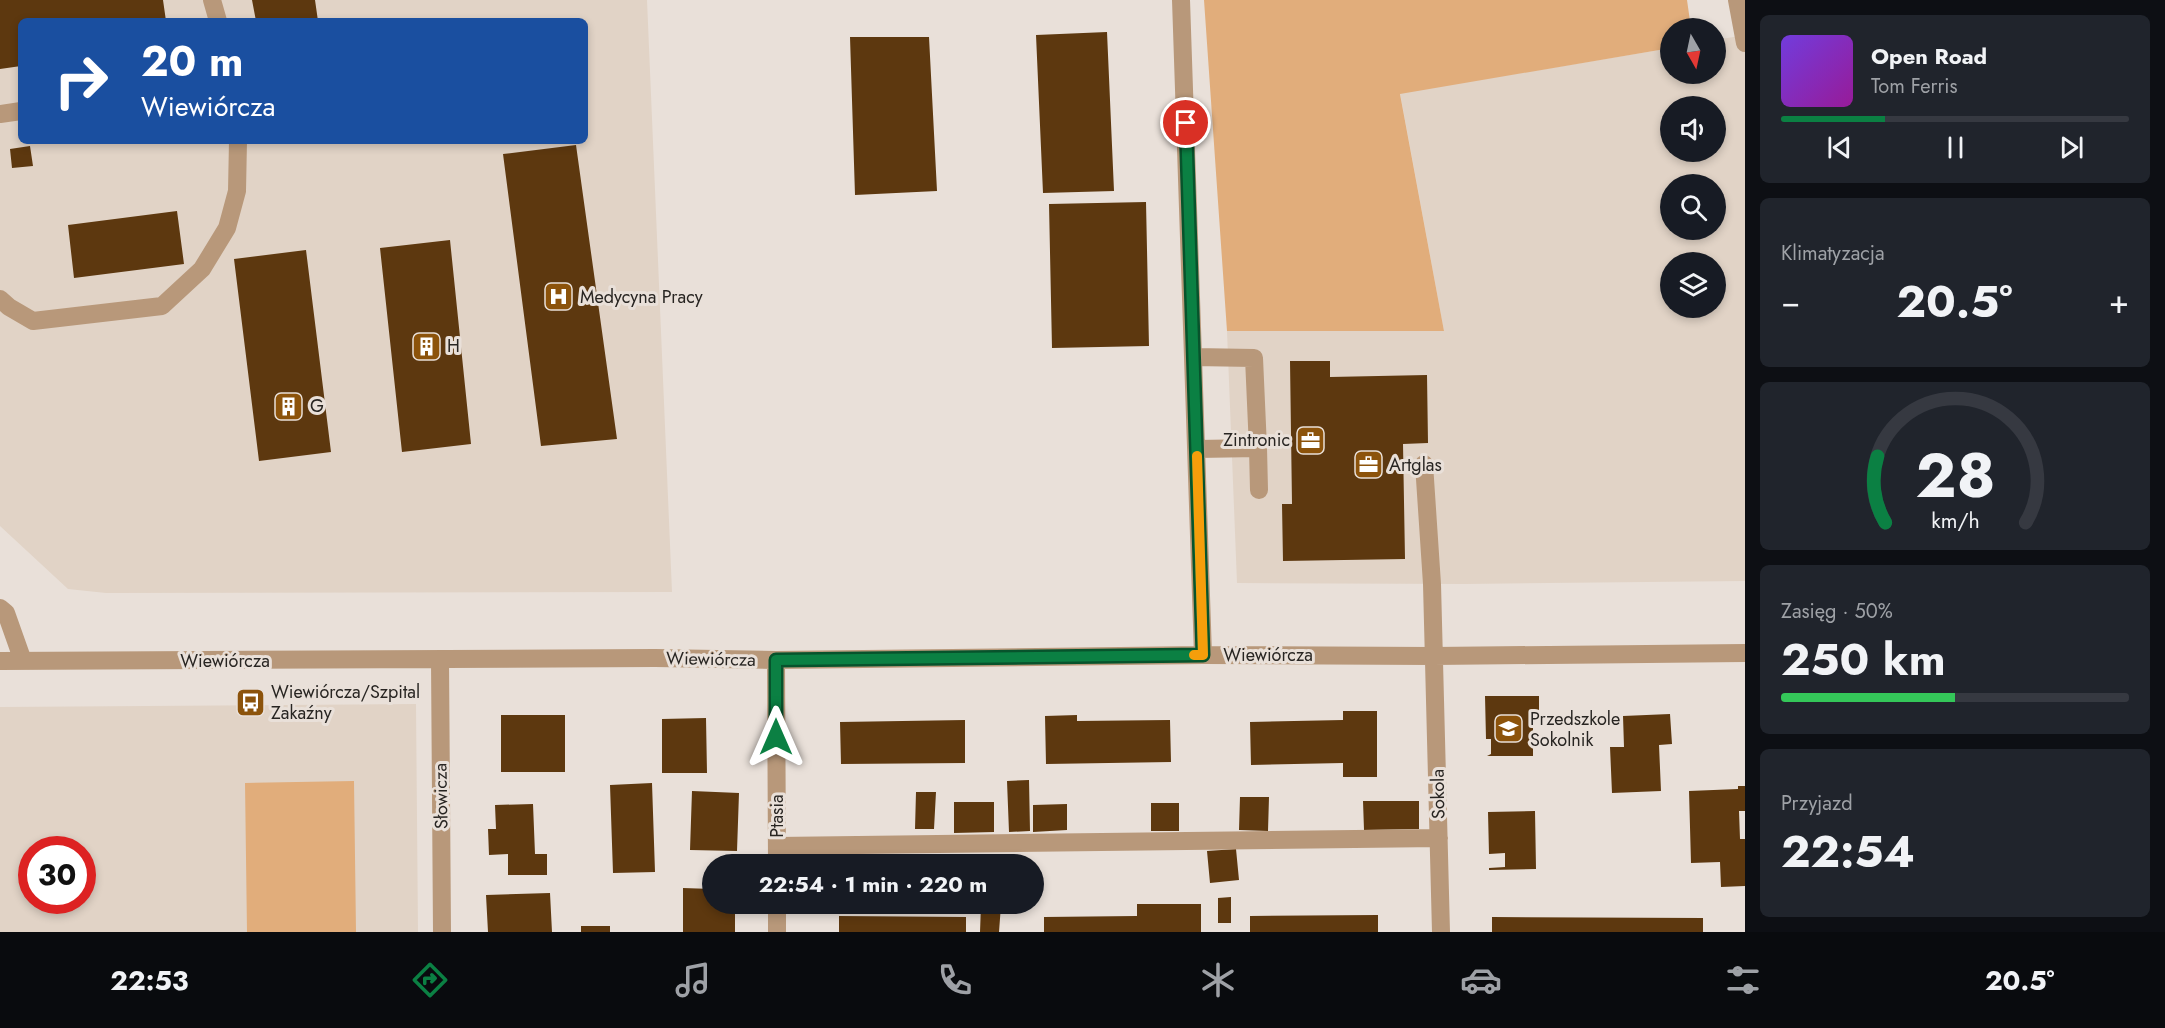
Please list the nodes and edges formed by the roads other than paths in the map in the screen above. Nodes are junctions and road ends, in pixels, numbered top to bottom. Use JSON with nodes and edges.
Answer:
{"nodes":[{"id":1,"x":212,"y":0,"type":"edge"},
{"id":2,"x":1181,"y":0,"type":"edge"},
{"id":3,"x":1737,"y":0,"type":"edge"},
{"id":4,"x":217,"y":18,"type":"edge"},
{"id":5,"x":1745,"y":43,"type":"edge"},
{"id":6,"x":18,"y":111,"type":"edge"},
{"id":7,"x":0,"y":114,"type":"edge"},
{"id":8,"x":238,"y":144,"type":"edge"},
{"id":9,"x":0,"y":299,"type":"edge"},
{"id":10,"x":1194,"y":357,"type":"junction"},
{"id":11,"x":1258,"y":448,"type":"junction"},
{"id":12,"x":1197,"y":449,"type":"junction"},
{"id":13,"x":1424,"y":464,"type":"dead end"},
{"id":14,"x":1259,"y":490,"type":"dead end"},
{"id":15,"x":0,"y":608,"type":"edge"},
{"id":16,"x":1745,"y":653,"type":"edge"},
{"id":17,"x":1203,"y":655,"type":"junction"},
{"id":18,"x":1434,"y":656,"type":"junction"},
{"id":19,"x":440,"y":660,"type":"junction"},
{"id":20,"x":776,"y":660,"type":"junction"},
{"id":21,"x":23,"y":661,"type":"junction"},
{"id":22,"x":0,"y":662,"type":"edge"},
{"id":23,"x":1439,"y":838,"type":"junction"},
{"id":24,"x":777,"y":854,"type":"edge"},
{"id":25,"x":816,"y":854,"type":"edge"},
{"id":26,"x":777,"y":914,"type":"edge"},
{"id":27,"x":442,"y":932,"type":"edge"},
{"id":28,"x":777,"y":932,"type":"edge"},
{"id":29,"x":1441,"y":932,"type":"edge"}],
"edges":[{"from":1,"to":4,"type":"street"},
{"from":2,"to":10,"type":"street"},
{"from":3,"to":5,"type":"street"},
{"from":6,"to":7,"type":"street"},
{"from":8,"to":9,"type":"street"},
{"from":10,"to":11,"type":"street"},
{"from":10,"to":12,"type":"street"},
{"from":11,"to":12,"type":"street"},
{"from":11,"to":14,"type":"street"},
{"from":12,"to":17,"type":"street"},
{"from":13,"to":18,"type":"street","name":"Sokola"},
{"from":15,"to":21,"type":"street"},
{"from":16,"to":18,"type":"street","name":"Wiewiórcza"},
{"from":17,"to":18,"type":"street","name":"Wiewiórcza"},
{"from":17,"to":20,"type":"street","name":"Wiewiórcza"},
{"from":18,"to":23,"type":"street","name":"Sokola"},
{"from":19,"to":20,"type":"street","name":"Wiewiórcza"},
{"from":19,"to":21,"type":"street","name":"Wiewiórcza"},
{"from":19,"to":27,"type":"street","name":"Słowicza"},
{"from":20,"to":24,"type":"street","name":"Ptasia"},
{"from":21,"to":22,"type":"street","name":"Wiewiórcza"},
{"from":23,"to":25,"type":"street"},
{"from":23,"to":29,"type":"street","name":"Sokola"},
{"from":26,"to":28,"type":"street"}]}
